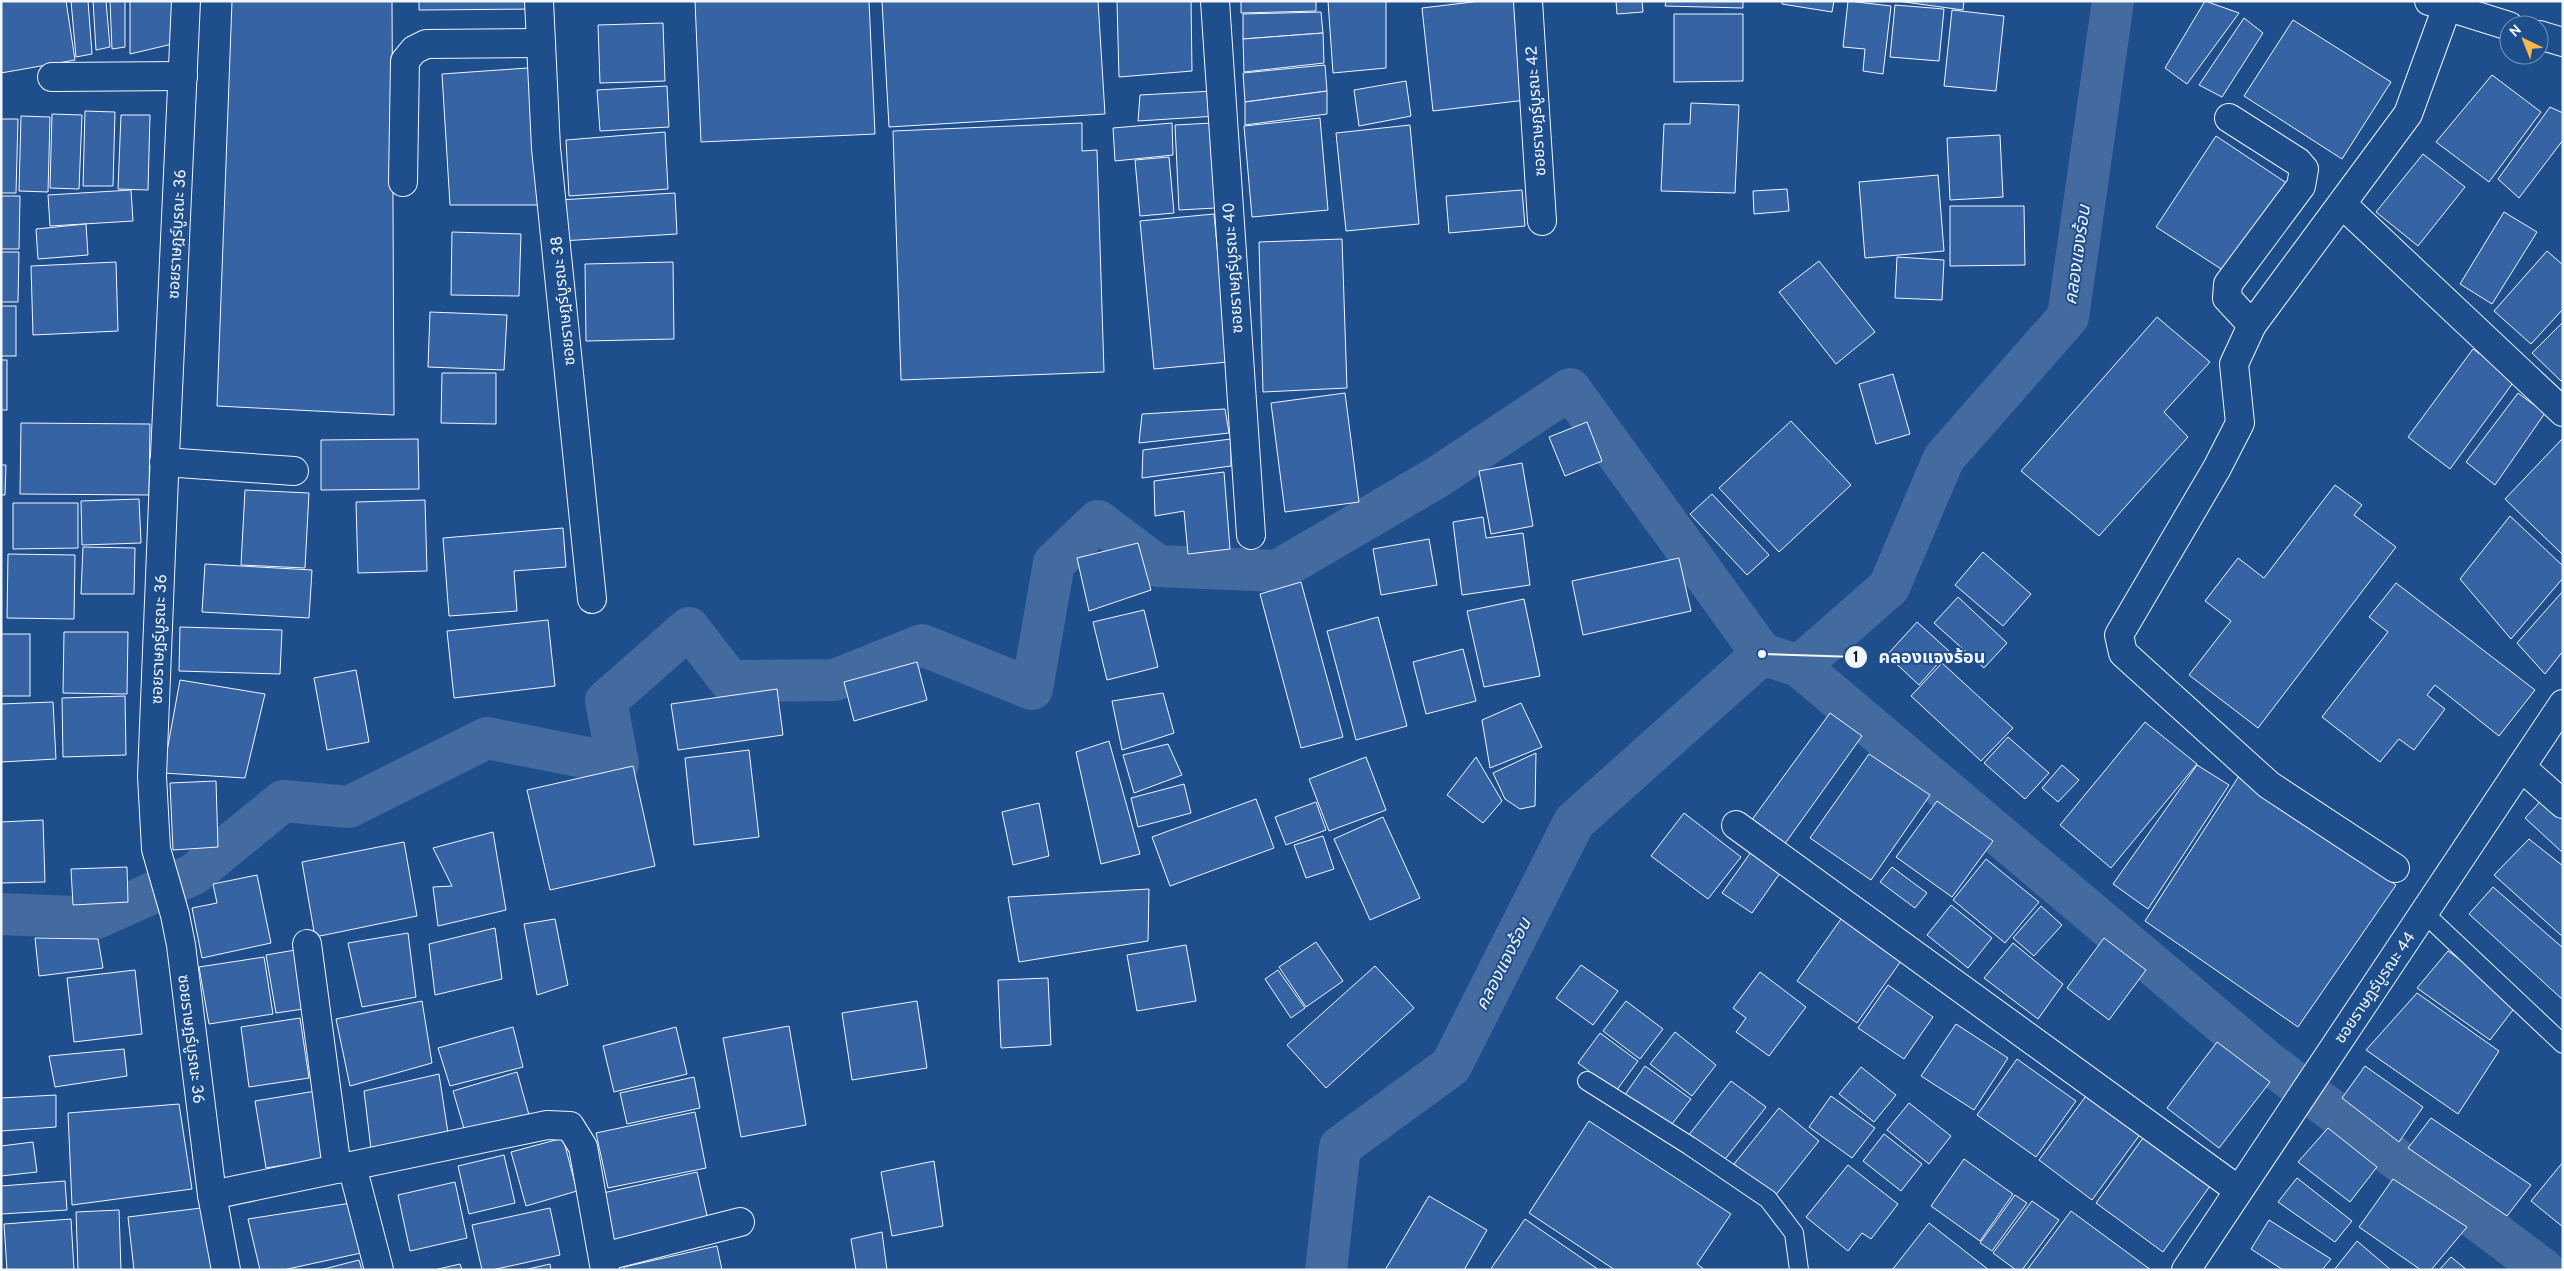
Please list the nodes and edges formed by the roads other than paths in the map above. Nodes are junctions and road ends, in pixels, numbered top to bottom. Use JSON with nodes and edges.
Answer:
{"nodes":[{"id":1,"x":186,"y":1,"type":"edge"},
{"id":2,"x":539,"y":1,"type":"edge"},
{"id":3,"x":1215,"y":1,"type":"edge"},
{"id":4,"x":1528,"y":1,"type":"edge"},
{"id":5,"x":2438,"y":4,"type":"edge"},
{"id":6,"x":2499,"y":23,"type":"edge"},
{"id":7,"x":2549,"y":38,"type":"edge"},
{"id":8,"x":2563,"y":42,"type":"edge"},
{"id":9,"x":541,"y":43,"type":"junction"},
{"id":10,"x":52,"y":76,"type":"dead end"},
{"id":11,"x":183,"y":76,"type":"junction"},
{"id":12,"x":2229,"y":118,"type":"dead end"},
{"id":13,"x":403,"y":182,"type":"dead end"},
{"id":14,"x":2342,"y":204,"type":"junction"},
{"id":15,"x":1542,"y":220,"type":"dead end"},
{"id":16,"x":2252,"y":325,"type":"junction"},
{"id":17,"x":2563,"y":412,"type":"edge"},
{"id":18,"x":164,"y":462,"type":"junction"},
{"id":19,"x":294,"y":471,"type":"dead end"},
{"id":20,"x":1251,"y":535,"type":"dead end"},
{"id":21,"x":592,"y":599,"type":"dead end"},
{"id":22,"x":2563,"y":704,"type":"edge"},
{"id":23,"x":2521,"y":767,"type":"junction"},
{"id":24,"x":2563,"y":804,"type":"edge"},
{"id":25,"x":1736,"y":825,"type":"dead end"},
{"id":26,"x":2395,"y":868,"type":"dead end"},
{"id":27,"x":2424,"y":913,"type":"junction"},
{"id":28,"x":307,"y":944,"type":"dead end"},
{"id":29,"x":2563,"y":1044,"type":"edge"},
{"id":30,"x":1587,"y":1081,"type":"dead end"},
{"id":31,"x":345,"y":1168,"type":"junction"},
{"id":32,"x":2238,"y":1190,"type":"junction"},
{"id":33,"x":212,"y":1195,"type":"junction"},
{"id":34,"x":740,"y":1222,"type":"dead end"},
{"id":35,"x":604,"y":1263,"type":"edge"},
{"id":36,"x":226,"y":1270,"type":"edge"},
{"id":37,"x":379,"y":1270,"type":"edge"},
{"id":38,"x":1800,"y":1270,"type":"edge"},
{"id":39,"x":2186,"y":1270,"type":"edge"}],
"edges":[{"from":1,"to":11,"type":"street","name":"ซอยราษฎร์บูรณะ 36"},
{"from":2,"to":9,"type":"street","name":"ซอยราษฎร์บูรณะ 38"},
{"from":3,"to":20,"type":"street","name":"ซอยราษฎร์บูรณะ 40"},
{"from":4,"to":15,"type":"street","name":"ซอยราษฎร์บูรณะ 42"},
{"from":5,"to":6,"type":"street"},
{"from":5,"to":14,"type":"street"},
{"from":7,"to":8,"type":"street"},
{"from":9,"to":13,"type":"street"},
{"from":9,"to":21,"type":"street","name":"ซอยราษฎร์บูรณะ 38"},
{"from":10,"to":11,"type":"street"},
{"from":11,"to":18,"type":"street","name":"ซอยราษฎร์บูรณะ 36"},
{"from":12,"to":16,"type":"street"},
{"from":14,"to":16,"type":"street"},
{"from":14,"to":17,"type":"street"},
{"from":16,"to":26,"type":"street"},
{"from":18,"to":19,"type":"street"},
{"from":18,"to":33,"type":"street","name":"ซอยราษฎร์บูรณะ 36"},
{"from":22,"to":23,"type":"street","name":"ซอยราษฎร์บูรณะ 44"},
{"from":23,"to":24,"type":"street"},
{"from":23,"to":27,"type":"street","name":"ซอยราษฎร์บูรณะ 44"},
{"from":25,"to":32,"type":"street"},
{"from":27,"to":29,"type":"lane"},
{"from":27,"to":32,"type":"street","name":"ซอยราษฎร์บูรณะ 44"},
{"from":28,"to":31,"type":"street"},
{"from":30,"to":38,"type":"lane"},
{"from":31,"to":33,"type":"street"},
{"from":31,"to":35,"type":"street"},
{"from":31,"to":37,"type":"street"},
{"from":32,"to":39,"type":"street","name":"ซอยราษฎร์บูรณะ 44"},
{"from":33,"to":36,"type":"street","name":"ซอยราษฎร์บูรณะ 36"},
{"from":34,"to":35,"type":"street"}]}
